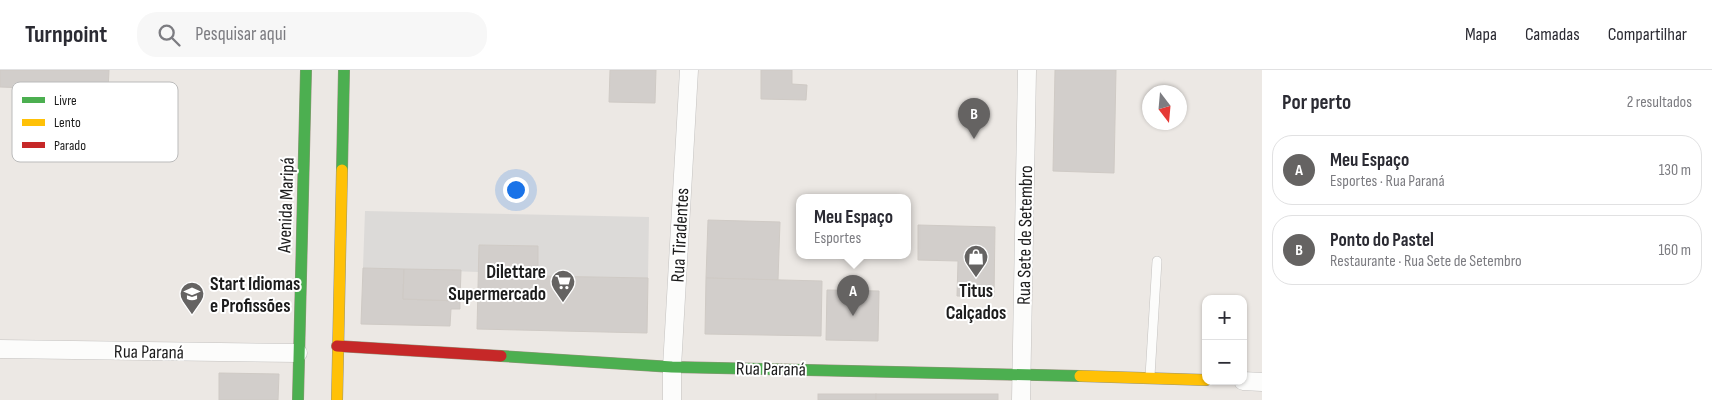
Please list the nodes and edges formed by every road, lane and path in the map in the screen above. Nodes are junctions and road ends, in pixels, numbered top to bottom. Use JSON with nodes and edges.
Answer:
{"nodes":[{"id":1,"x":306,"y":70,"type":"edge"},
{"id":2,"x":344,"y":70,"type":"edge"},
{"id":3,"x":689,"y":70,"type":"edge"},
{"id":4,"x":1027,"y":70,"type":"edge"},
{"id":5,"x":304,"y":160,"type":"junction"},
{"id":6,"x":343,"y":161,"type":"junction"},
{"id":7,"x":315,"y":194,"type":"dead end"},
{"id":8,"x":303,"y":201,"type":"junction"},
{"id":9,"x":1157,"y":261,"type":"dead end"},
{"id":10,"x":338,"y":346,"type":"junction"},
{"id":11,"x":0,"y":349,"type":"edge"},
{"id":12,"x":298,"y":353,"type":"junction"},
{"id":13,"x":672,"y":367,"type":"junction"},
{"id":14,"x":1022,"y":374,"type":"junction"},
{"id":15,"x":1150,"y":378,"type":"junction"},
{"id":16,"x":1202,"y":380,"type":"edge"},
{"id":17,"x":1247,"y":381,"type":"edge"},
{"id":18,"x":1262,"y":382,"type":"edge"},
{"id":19,"x":298,"y":400,"type":"edge"},
{"id":20,"x":337,"y":400,"type":"edge"},
{"id":21,"x":672,"y":400,"type":"edge"},
{"id":22,"x":1021,"y":400,"type":"edge"}],
"edges":[{"from":1,"to":5,"type":"street","name":"Avenida Maripá"},
{"from":2,"to":6,"type":"street"},
{"from":3,"to":13,"type":"street","name":"Rua Tiradentes"},
{"from":4,"to":14,"type":"street","name":"Rua Sete de Setembro"},
{"from":5,"to":6,"type":"street"},
{"from":5,"to":8,"type":"street","name":"Avenida Maripá"},
{"from":6,"to":10,"type":"street"},
{"from":7,"to":8,"type":"street"},
{"from":8,"to":12,"type":"street","name":"Avenida Maripá"},
{"from":9,"to":15,"type":"lane"},
{"from":10,"to":13,"type":"street","name":"Rua Paraná"},
{"from":10,"to":20,"type":"street"},
{"from":11,"to":12,"type":"street","name":"Rua Paraná"},
{"from":12,"to":19,"type":"street","name":"Avenida Maripá"},
{"from":13,"to":14,"type":"street","name":"Rua Paraná"},
{"from":13,"to":21,"type":"street","name":"Rua Tiradentes"},
{"from":14,"to":15,"type":"street","name":"Rua Paraná"},
{"from":14,"to":22,"type":"street","name":"Rua Sete de Setembro"},
{"from":15,"to":16,"type":"street","name":"Rua Paraná"},
{"from":17,"to":18,"type":"street"}]}
